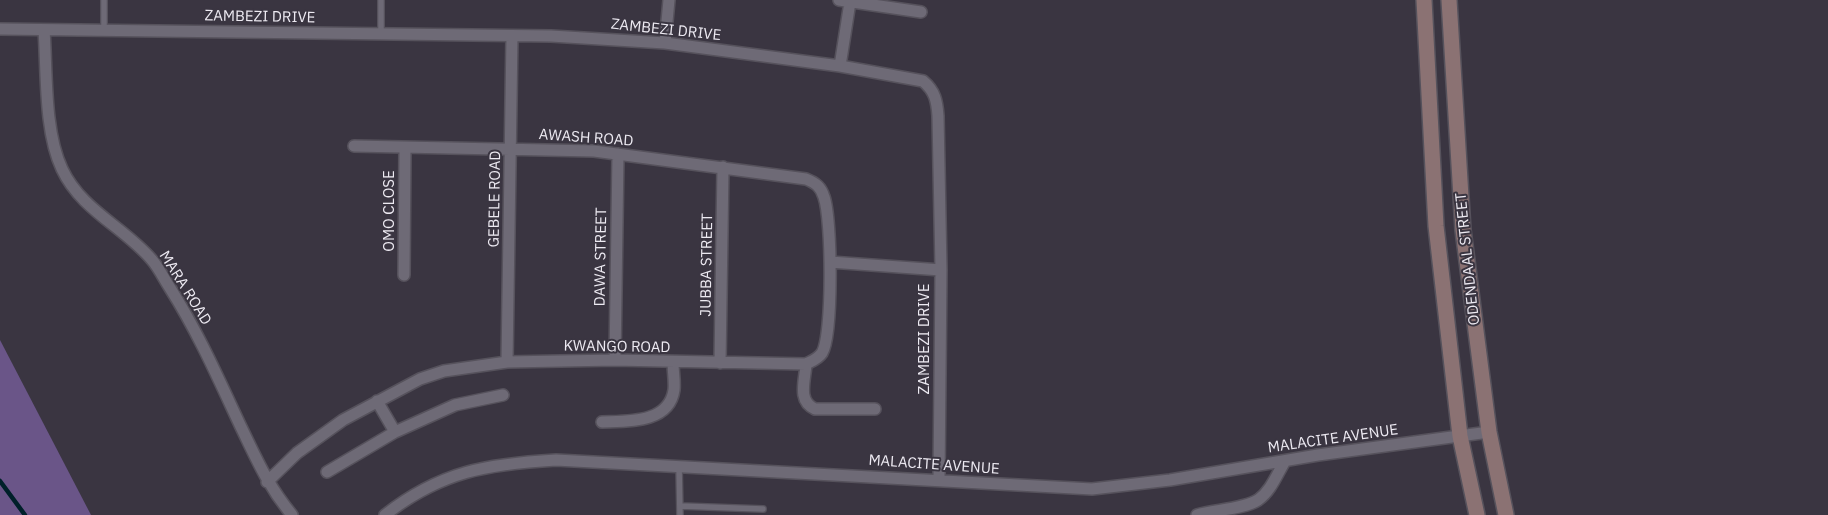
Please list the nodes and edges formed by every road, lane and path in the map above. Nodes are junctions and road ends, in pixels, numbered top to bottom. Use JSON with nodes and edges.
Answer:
{"nodes":[{"id":1,"x":104,"y":0,"type":"edge"},
{"id":2,"x":382,"y":0,"type":"edge"},
{"id":3,"x":669,"y":0,"type":"edge"},
{"id":4,"x":1424,"y":0,"type":"edge"},
{"id":5,"x":1449,"y":0,"type":"edge"},
{"id":6,"x":844,"y":1,"type":"edge"},
{"id":7,"x":920,"y":12,"type":"dead end"},
{"id":8,"x":0,"y":29,"type":"edge"},
{"id":9,"x":44,"y":30,"type":"junction"},
{"id":10,"x":104,"y":31,"type":"junction"},
{"id":11,"x":381,"y":34,"type":"junction"},
{"id":12,"x":512,"y":36,"type":"junction"},
{"id":13,"x":664,"y":42,"type":"junction"},
{"id":14,"x":840,"y":66,"type":"junction"},
{"id":15,"x":354,"y":146,"type":"dead end"},
{"id":16,"x":405,"y":148,"type":"junction"},
{"id":17,"x":511,"y":148,"type":"junction"},
{"id":18,"x":618,"y":154,"type":"junction"},
{"id":19,"x":723,"y":167,"type":"junction"},
{"id":20,"x":830,"y":262,"type":"junction"},
{"id":21,"x":941,"y":270,"type":"junction"},
{"id":22,"x":404,"y":275,"type":"dead end"},
{"id":23,"x":615,"y":360,"type":"junction"},
{"id":24,"x":507,"y":362,"type":"junction"},
{"id":25,"x":673,"y":363,"type":"junction"},
{"id":26,"x":720,"y":363,"type":"junction"},
{"id":27,"x":806,"y":364,"type":"junction"},
{"id":28,"x":502,"y":395,"type":"dead end"},
{"id":29,"x":377,"y":401,"type":"junction"},
{"id":30,"x":875,"y":409,"type":"dead end"},
{"id":31,"x":602,"y":422,"type":"dead end"},
{"id":32,"x":395,"y":432,"type":"junction"},
{"id":33,"x":1489,"y":432,"type":"junction"},
{"id":34,"x":1460,"y":436,"type":"junction"},
{"id":35,"x":1285,"y":461,"type":"junction"},
{"id":36,"x":678,"y":466,"type":"junction"},
{"id":37,"x":327,"y":472,"type":"dead end"},
{"id":38,"x":939,"y":479,"type":"junction"},
{"id":39,"x":267,"y":482,"type":"junction"},
{"id":40,"x":680,"y":506,"type":"junction"},
{"id":41,"x":763,"y":509,"type":"dead end"},
{"id":42,"x":292,"y":515,"type":"edge"},
{"id":43,"x":385,"y":515,"type":"edge"},
{"id":44,"x":680,"y":515,"type":"edge"},
{"id":45,"x":1197,"y":515,"type":"edge"},
{"id":46,"x":1477,"y":515,"type":"edge"},
{"id":47,"x":1506,"y":515,"type":"edge"}],
"edges":[{"from":1,"to":10,"type":"lane"},
{"from":2,"to":11,"type":"lane"},
{"from":3,"to":13,"type":"street"},
{"from":4,"to":34,"type":"street","name":"ODENDAAL STREET"},
{"from":5,"to":33,"type":"street","name":"ODENDAAL STREET"},
{"from":6,"to":7,"type":"street"},
{"from":6,"to":14,"type":"street"},
{"from":8,"to":9,"type":"street","name":"ZAMBEZI DRIVE"},
{"from":9,"to":10,"type":"street","name":"ZAMBEZI DRIVE"},
{"from":9,"to":39,"type":"street","name":"MARA ROAD"},
{"from":10,"to":11,"type":"street","name":"ZAMBEZI DRIVE"},
{"from":11,"to":12,"type":"street","name":"ZAMBEZI DRIVE"},
{"from":12,"to":13,"type":"street","name":"ZAMBEZI DRIVE"},
{"from":12,"to":17,"type":"street","name":"GEBELE ROAD"},
{"from":13,"to":14,"type":"street","name":"ZAMBEZI DRIVE"},
{"from":14,"to":21,"type":"street","name":"ZAMBEZI DRIVE"},
{"from":15,"to":16,"type":"street","name":"AWASH ROAD"},
{"from":16,"to":17,"type":"street","name":"AWASH ROAD"},
{"from":16,"to":22,"type":"street","name":"OMO CLOSE"},
{"from":17,"to":18,"type":"street","name":"AWASH ROAD"},
{"from":17,"to":24,"type":"street","name":"GEBELE ROAD"},
{"from":18,"to":19,"type":"street","name":"AWASH ROAD"},
{"from":18,"to":23,"type":"street","name":"DAWA STREET"},
{"from":19,"to":20,"type":"street","name":"AWASH ROAD"},
{"from":19,"to":26,"type":"street","name":"JUBBA STREET"},
{"from":20,"to":21,"type":"street"},
{"from":20,"to":27,"type":"street"},
{"from":21,"to":38,"type":"street","name":"ZAMBEZI DRIVE"},
{"from":23,"to":24,"type":"street","name":"KWANGO ROAD"},
{"from":23,"to":25,"type":"street","name":"KWANGO ROAD"},
{"from":24,"to":29,"type":"street","name":"KWANGO ROAD"},
{"from":25,"to":26,"type":"street","name":"KWANGO ROAD"},
{"from":25,"to":31,"type":"street"},
{"from":26,"to":27,"type":"street","name":"KWANGO ROAD"},
{"from":27,"to":30,"type":"street"},
{"from":28,"to":32,"type":"street"},
{"from":29,"to":32,"type":"street"},
{"from":29,"to":39,"type":"street","name":"KWANGO ROAD"},
{"from":32,"to":37,"type":"street"},
{"from":33,"to":34,"type":"street","name":"MALACITE AVENUE"},
{"from":33,"to":47,"type":"street","name":"ODENDAAL STREET"},
{"from":34,"to":35,"type":"street","name":"MALACITE AVENUE"},
{"from":34,"to":46,"type":"street","name":"ODENDAAL STREET"},
{"from":35,"to":38,"type":"street","name":"MALACITE AVENUE"},
{"from":35,"to":45,"type":"street"},
{"from":36,"to":38,"type":"street","name":"MALACITE AVENUE"},
{"from":36,"to":40,"type":"lane"},
{"from":36,"to":43,"type":"street","name":"MALACITE AVENUE"},
{"from":39,"to":42,"type":"street","name":"MARA ROAD"},
{"from":40,"to":41,"type":"lane"},
{"from":40,"to":44,"type":"lane"}]}
